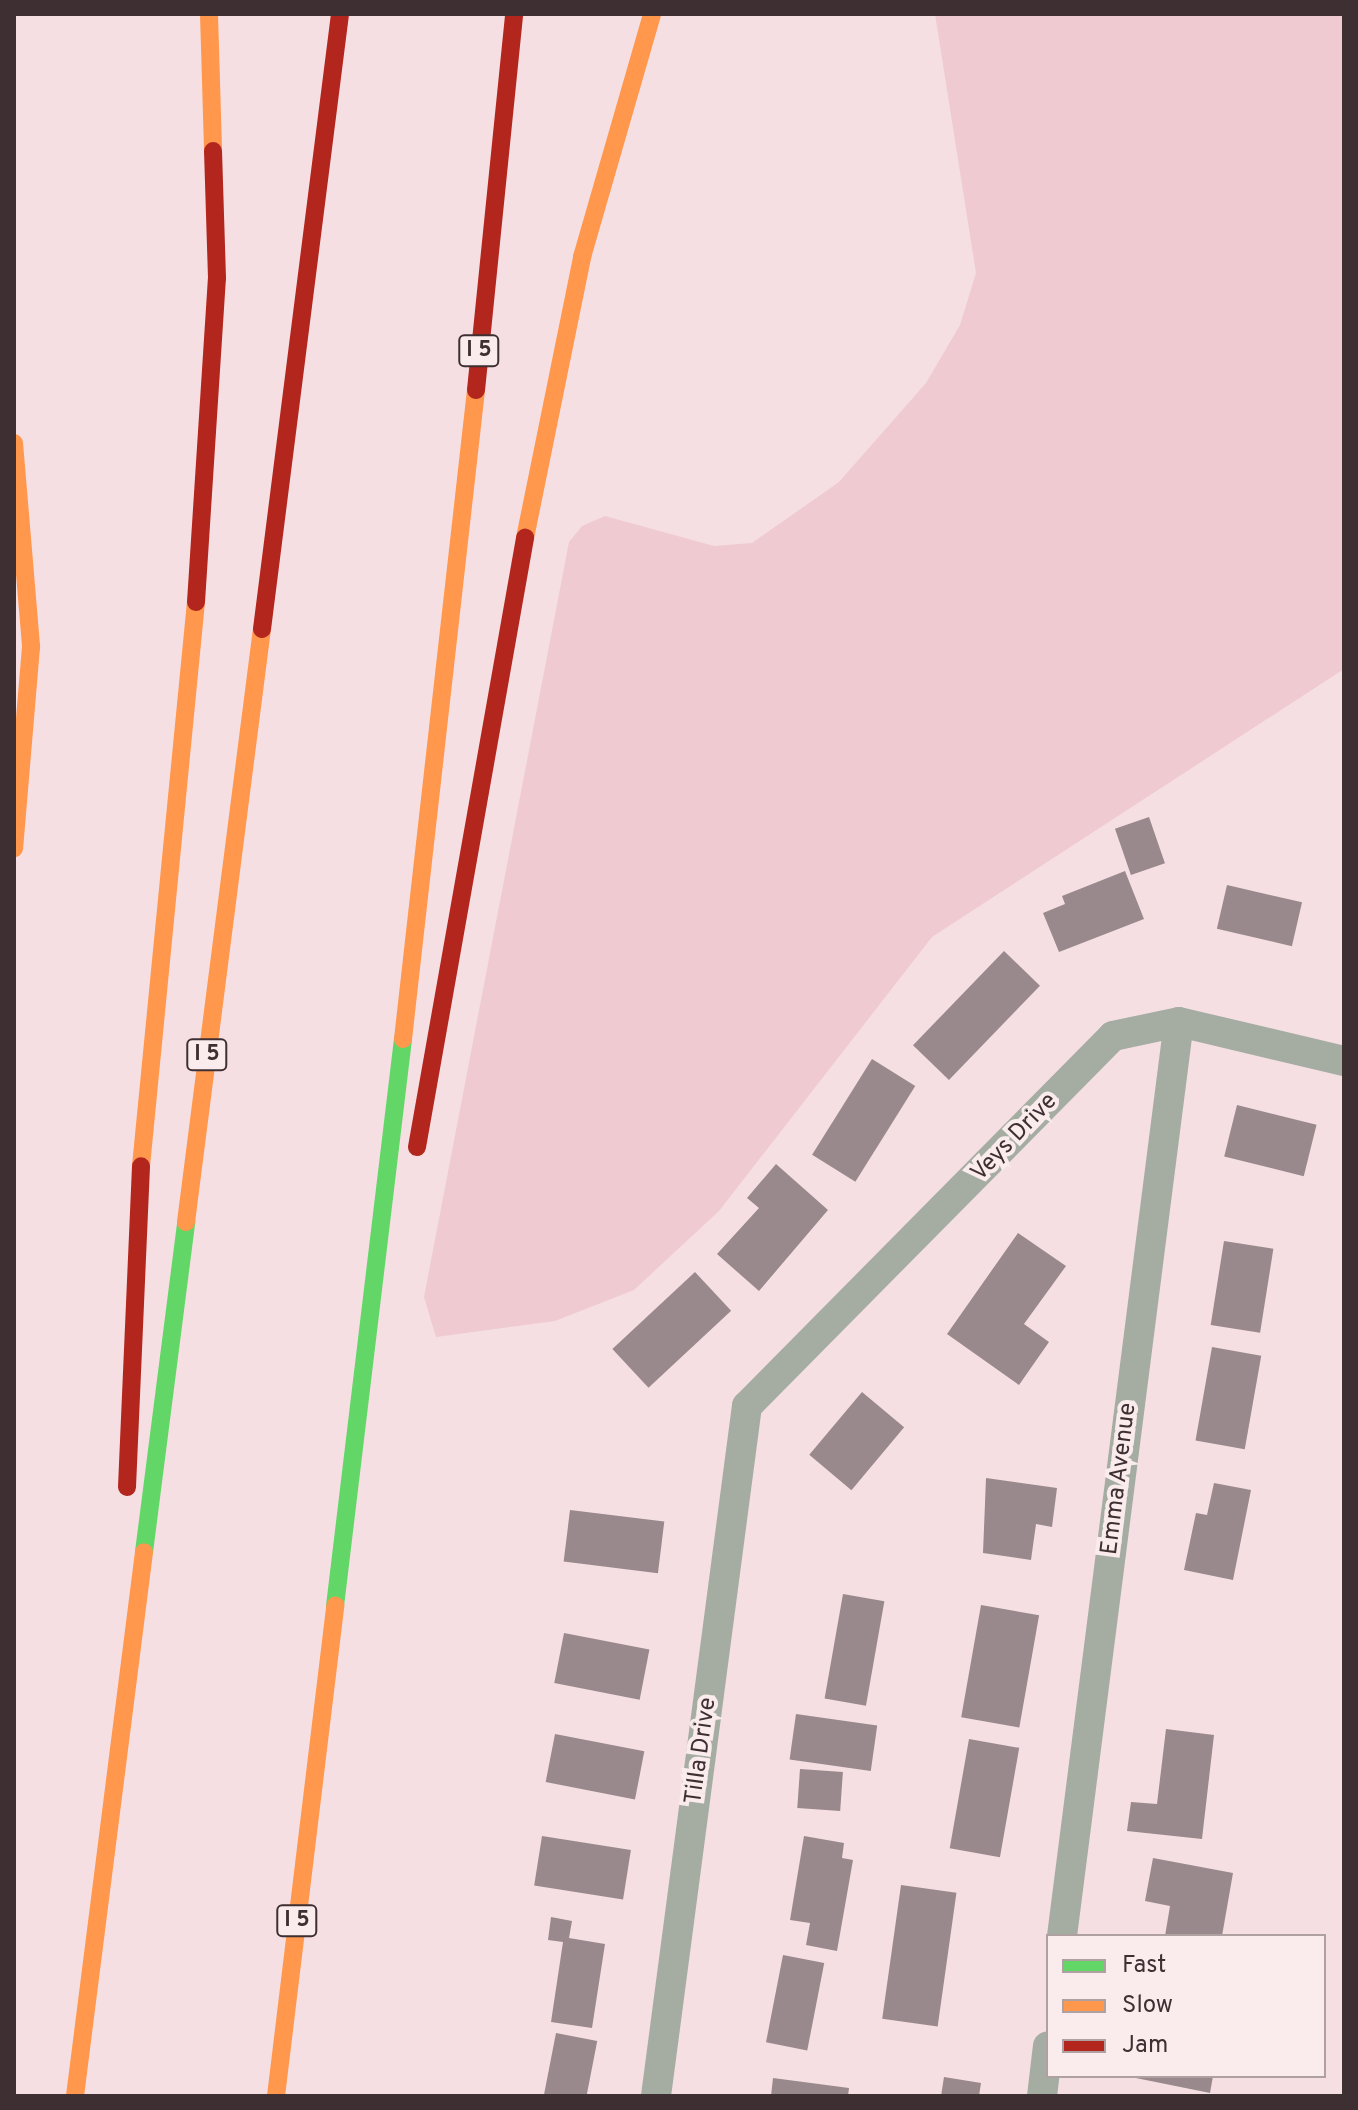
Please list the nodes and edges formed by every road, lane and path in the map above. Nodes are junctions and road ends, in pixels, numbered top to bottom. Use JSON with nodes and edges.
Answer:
{"nodes":[{"id":1,"x":209,"y":14,"type":"edge"},
{"id":2,"x":340,"y":14,"type":"edge"},
{"id":3,"x":514,"y":14,"type":"edge"},
{"id":4,"x":652,"y":14,"type":"edge"},
{"id":5,"x":14,"y":443,"type":"edge"},
{"id":6,"x":14,"y":848,"type":"edge"},
{"id":7,"x":1179,"y":1022,"type":"junction"},
{"id":8,"x":1344,"y":1061,"type":"edge"},
{"id":9,"x":414,"y":1166,"type":"dead end"},
{"id":10,"x":405,"y":1213,"type":"dead end"},
{"id":11,"x":747,"y":1406,"type":"joint"},
{"id":12,"x":343,"y":1542,"type":"junction"},
{"id":13,"x":124,"y":1703,"type":"junction"},
{"id":14,"x":1062,"y":1934,"type":"edge"},
{"id":15,"x":1046,"y":2063,"type":"edge"},
{"id":16,"x":75,"y":2096,"type":"edge"},
{"id":17,"x":276,"y":2096,"type":"edge"},
{"id":18,"x":656,"y":2096,"type":"edge"},
{"id":19,"x":1042,"y":2096,"type":"edge"}],
"edges":[{"from":1,"to":13,"type":"main road"},
{"from":2,"to":13,"type":"main road","number":"I 5"},
{"from":3,"to":12,"type":"main road","number":"I 5"},
{"from":4,"to":9,"type":"main road"},
{"from":5,"to":6,"type":"main road"},
{"from":7,"to":8,"type":"street","name":"Veys Drive"},
{"from":7,"to":11,"type":"street","name":"Veys Drive"},
{"from":7,"to":14,"type":"street","name":"Emma Avenue"},
{"from":10,"to":12,"type":"main road"},
{"from":11,"to":18,"type":"street","name":"Tilla Drive"},
{"from":12,"to":17,"type":"main road","number":"I 5"},
{"from":13,"to":16,"type":"main road","number":"I 5"},
{"from":15,"to":19,"type":"street"}]}
